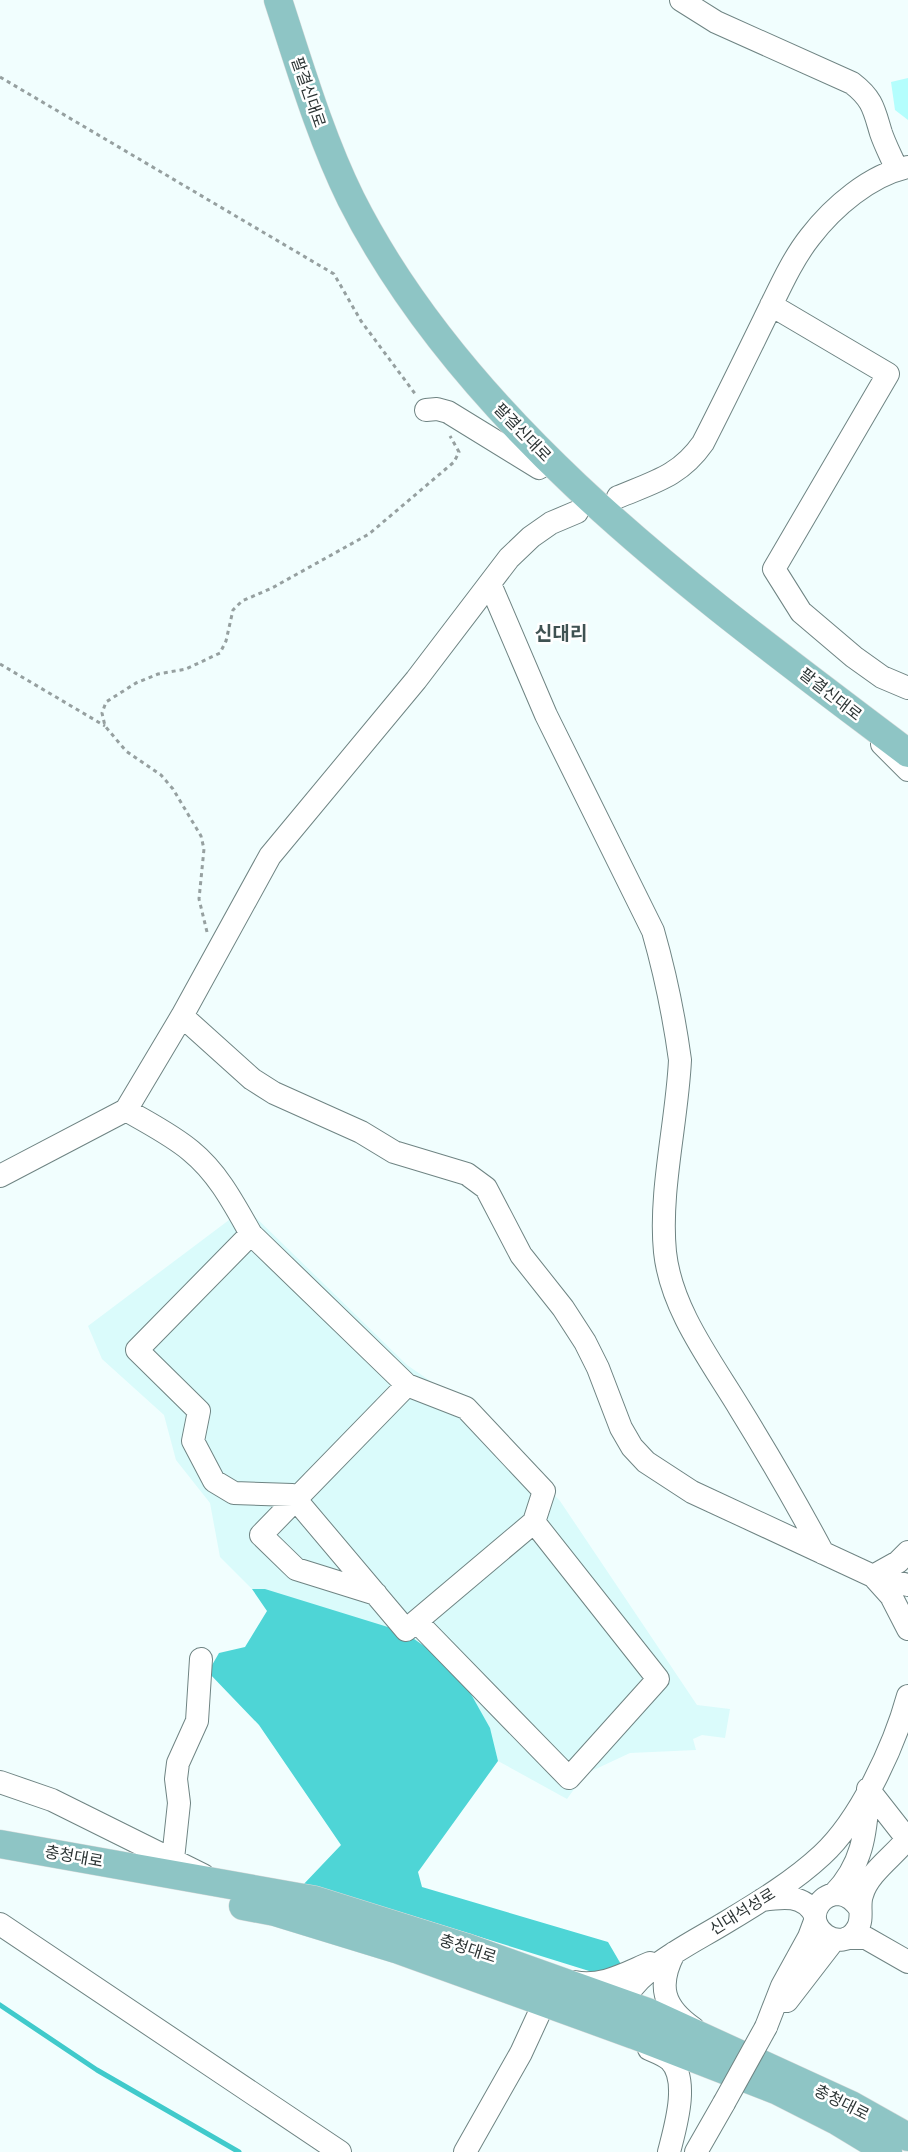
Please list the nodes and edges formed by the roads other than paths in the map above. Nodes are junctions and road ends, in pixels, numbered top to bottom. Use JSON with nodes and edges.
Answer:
{"nodes":[{"id":1,"x":278,"y":0,"type":"edge"},
{"id":2,"x":681,"y":0,"type":"edge"},
{"id":3,"x":903,"y":168,"type":"edge"},
{"id":4,"x":771,"y":305,"type":"junction"},
{"id":5,"x":426,"y":410,"type":"road end"},
{"id":6,"x":550,"y":461,"type":"junction"},
{"id":7,"x":618,"y":497,"type":"dead end"},
{"id":8,"x":577,"y":512,"type":"dead end"},
{"id":9,"x":490,"y":584,"type":"junction"},
{"id":10,"x":908,"y":688,"type":"edge"},
{"id":11,"x":835,"y":698,"type":"junction"},
{"id":12,"x":908,"y":730,"type":"edge"},
{"id":13,"x":908,"y":753,"type":"edge"},
{"id":14,"x":908,"y":770,"type":"edge"},
{"id":15,"x":182,"y":1016,"type":"junction"},
{"id":16,"x":126,"y":1110,"type":"junction"},
{"id":17,"x":0,"y":1176,"type":"edge"},
{"id":18,"x":252,"y":1234,"type":"junction"},
{"id":19,"x":407,"y":1384,"type":"junction"},
{"id":20,"x":295,"y":1499,"type":"junction"},
{"id":21,"x":534,"y":1522,"type":"junction"},
{"id":22,"x":908,"y":1552,"type":"edge"},
{"id":23,"x":824,"y":1553,"type":"junction"},
{"id":24,"x":873,"y":1576,"type":"junction"},
{"id":25,"x":908,"y":1585,"type":"edge"},
{"id":26,"x":376,"y":1594,"type":"junction"},
{"id":27,"x":416,"y":1622,"type":"junction"},
{"id":28,"x":908,"y":1630,"type":"edge"},
{"id":29,"x":201,"y":1659,"type":"dead end"},
{"id":30,"x":908,"y":1696,"type":"edge"},
{"id":31,"x":0,"y":1782,"type":"edge"},
{"id":32,"x":868,"y":1789,"type":"junction"},
{"id":33,"x":908,"y":1839,"type":"edge"},
{"id":34,"x":0,"y":1844,"type":"edge"},
{"id":35,"x":172,"y":1859,"type":"junction"},
{"id":36,"x":0,"y":1863,"type":"edge"},
{"id":37,"x":217,"y":1883,"type":"junction"},
{"id":38,"x":834,"y":1894,"type":"junction"},
{"id":39,"x":761,"y":1900,"type":"junction"},
{"id":40,"x":860,"y":1913,"type":"junction"},
{"id":41,"x":815,"y":1918,"type":"junction"},
{"id":42,"x":0,"y":1924,"type":"edge"},
{"id":43,"x":840,"y":1939,"type":"junction"},
{"id":44,"x":874,"y":1942,"type":"junction"},
{"id":45,"x":674,"y":1953,"type":"junction"},
{"id":46,"x":908,"y":1962,"type":"edge"},
{"id":47,"x":555,"y":1978,"type":"junction"},
{"id":48,"x":544,"y":2003,"type":"junction"},
{"id":49,"x":615,"y":2014,"type":"junction"},
{"id":50,"x":766,"y":2027,"type":"junction"},
{"id":51,"x":715,"y":2044,"type":"junction"},
{"id":52,"x":908,"y":2137,"type":"edge"},
{"id":53,"x":340,"y":2152,"type":"edge"},
{"id":54,"x":465,"y":2152,"type":"edge"},
{"id":55,"x":670,"y":2152,"type":"edge"},
{"id":56,"x":696,"y":2152,"type":"edge"},
{"id":57,"x":888,"y":2152,"type":"edge"}],
"edges":[{"from":1,"to":6,"type":"main road","name":"팔결신대로"},
{"from":2,"to":3,"type":"street"},
{"from":3,"to":4,"type":"street"},
{"from":4,"to":7,"type":"street"},
{"from":4,"to":10,"type":"street"},
{"from":5,"to":6,"type":"street"},
{"from":6,"to":11,"type":"main road","name":"팔결신대로"},
{"from":8,"to":9,"type":"street"},
{"from":9,"to":15,"type":"street"},
{"from":9,"to":23,"type":"street"},
{"from":11,"to":12,"type":"main road"},
{"from":11,"to":13,"type":"main road","name":"팔결신대로"},
{"from":11,"to":14,"type":"street"},
{"from":15,"to":16,"type":"street"},
{"from":15,"to":23,"type":"street"},
{"from":16,"to":17,"type":"street"},
{"from":16,"to":18,"type":"street"},
{"from":18,"to":19,"type":"street"},
{"from":18,"to":20,"type":"street"},
{"from":19,"to":20,"type":"street"},
{"from":19,"to":21,"type":"street"},
{"from":20,"to":26,"type":"street"},
{"from":20,"to":26,"type":"street"},
{"from":21,"to":27,"type":"street"},
{"from":21,"to":27,"type":"street"},
{"from":22,"to":24,"type":"street"},
{"from":23,"to":24,"type":"street"},
{"from":24,"to":25,"type":"street"},
{"from":24,"to":28,"type":"street"},
{"from":26,"to":27,"type":"street"},
{"from":29,"to":35,"type":"street"},
{"from":30,"to":32,"type":"street","name":"신대석성로"},
{"from":31,"to":35,"type":"street"},
{"from":32,"to":33,"type":"street"},
{"from":32,"to":38,"type":"street"},
{"from":32,"to":39,"type":"street","name":"신대석성로"},
{"from":33,"to":40,"type":"street"},
{"from":34,"to":37,"type":"main road","name":"충청대로"},
{"from":35,"to":37,"type":"street"},
{"from":36,"to":48,"type":"main road","name":"충청대로"},
{"from":37,"to":47,"type":"main road","name":"충청대로"},
{"from":38,"to":40,"type":"street"},
{"from":38,"to":41,"type":"street"},
{"from":39,"to":41,"type":"street"},
{"from":39,"to":45,"type":"street","name":"신대석성로"},
{"from":40,"to":43,"type":"street"},
{"from":40,"to":44,"type":"street"},
{"from":41,"to":43,"type":"street"},
{"from":41,"to":50,"type":"street"},
{"from":42,"to":53,"type":"street"},
{"from":43,"to":44,"type":"street"},
{"from":43,"to":50,"type":"street"},
{"from":44,"to":46,"type":"street"},
{"from":45,"to":47,"type":"street"},
{"from":45,"to":49,"type":"street","name":"신대석성로"},
{"from":45,"to":51,"type":"street"},
{"from":47,"to":49,"type":"main road","name":"충청대로"},
{"from":48,"to":49,"type":"main road","name":"충청대로"},
{"from":48,"to":54,"type":"street"},
{"from":49,"to":51,"type":"main road","name":"충청대로"},
{"from":49,"to":55,"type":"street"},
{"from":49,"to":57,"type":"main road","name":"충청대로"},
{"from":50,"to":56,"type":"street","bridge":true},
{"from":51,"to":52,"type":"main road","name":"충청대로"}]}
